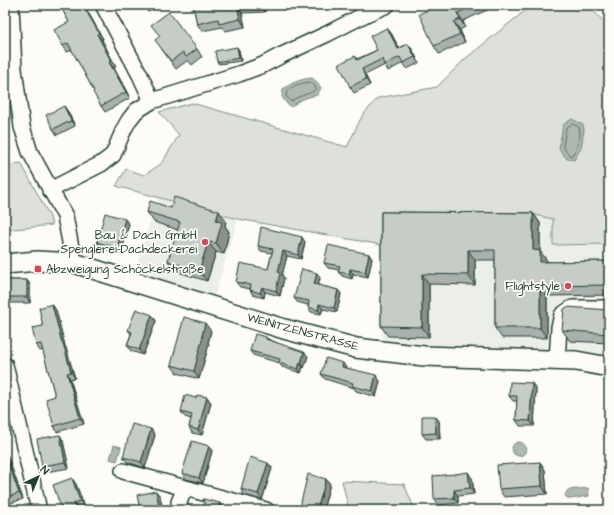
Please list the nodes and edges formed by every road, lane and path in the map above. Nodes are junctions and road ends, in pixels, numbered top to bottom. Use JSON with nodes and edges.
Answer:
{"nodes":[{"id":1,"x":11,"y":5,"type":"edge"},
{"id":2,"x":104,"y":5,"type":"edge"},
{"id":3,"x":387,"y":5,"type":"edge"},
{"id":4,"x":5,"y":8,"type":"edge"},
{"id":5,"x":363,"y":10,"type":"edge"},
{"id":6,"x":152,"y":101,"type":"junction"},
{"id":7,"x":50,"y":190,"type":"junction"},
{"id":8,"x":74,"y":263,"type":"junction"},
{"id":9,"x":5,"y":264,"type":"edge"},
{"id":10,"x":609,"y":308,"type":"edge"},
{"id":11,"x":557,"y":361,"type":"junction"},
{"id":12,"x":5,"y":365,"type":"edge"},
{"id":13,"x":609,"y":366,"type":"edge"},
{"id":14,"x":10,"y":405,"type":"edge"},
{"id":15,"x":123,"y":471,"type":"dead end"},
{"id":16,"x":184,"y":488,"type":"junction"},
{"id":17,"x":259,"y":509,"type":"edge"},
{"id":18,"x":38,"y":510,"type":"edge"},
{"id":19,"x":181,"y":510,"type":"edge"}],
"edges":[{"from":1,"to":4,"type":"street"},
{"from":1,"to":7,"type":"street"},
{"from":2,"to":6,"type":"street"},
{"from":3,"to":5,"type":"street"},
{"from":5,"to":6,"type":"street"},
{"from":6,"to":7,"type":"street"},
{"from":7,"to":8,"type":"street"},
{"from":8,"to":9,"type":"main road","name":"WEINITZENSTRASSE"},
{"from":8,"to":11,"type":"main road","name":"WEINITZENSTRASSE"},
{"from":10,"to":11,"type":"street"},
{"from":11,"to":13,"type":"main road","name":"WEINITZENSTRASSE"},
{"from":12,"to":14,"type":"street"},
{"from":14,"to":18,"type":"street"},
{"from":15,"to":16,"type":"street"},
{"from":16,"to":17,"type":"street"},
{"from":16,"to":19,"type":"street"}]}
